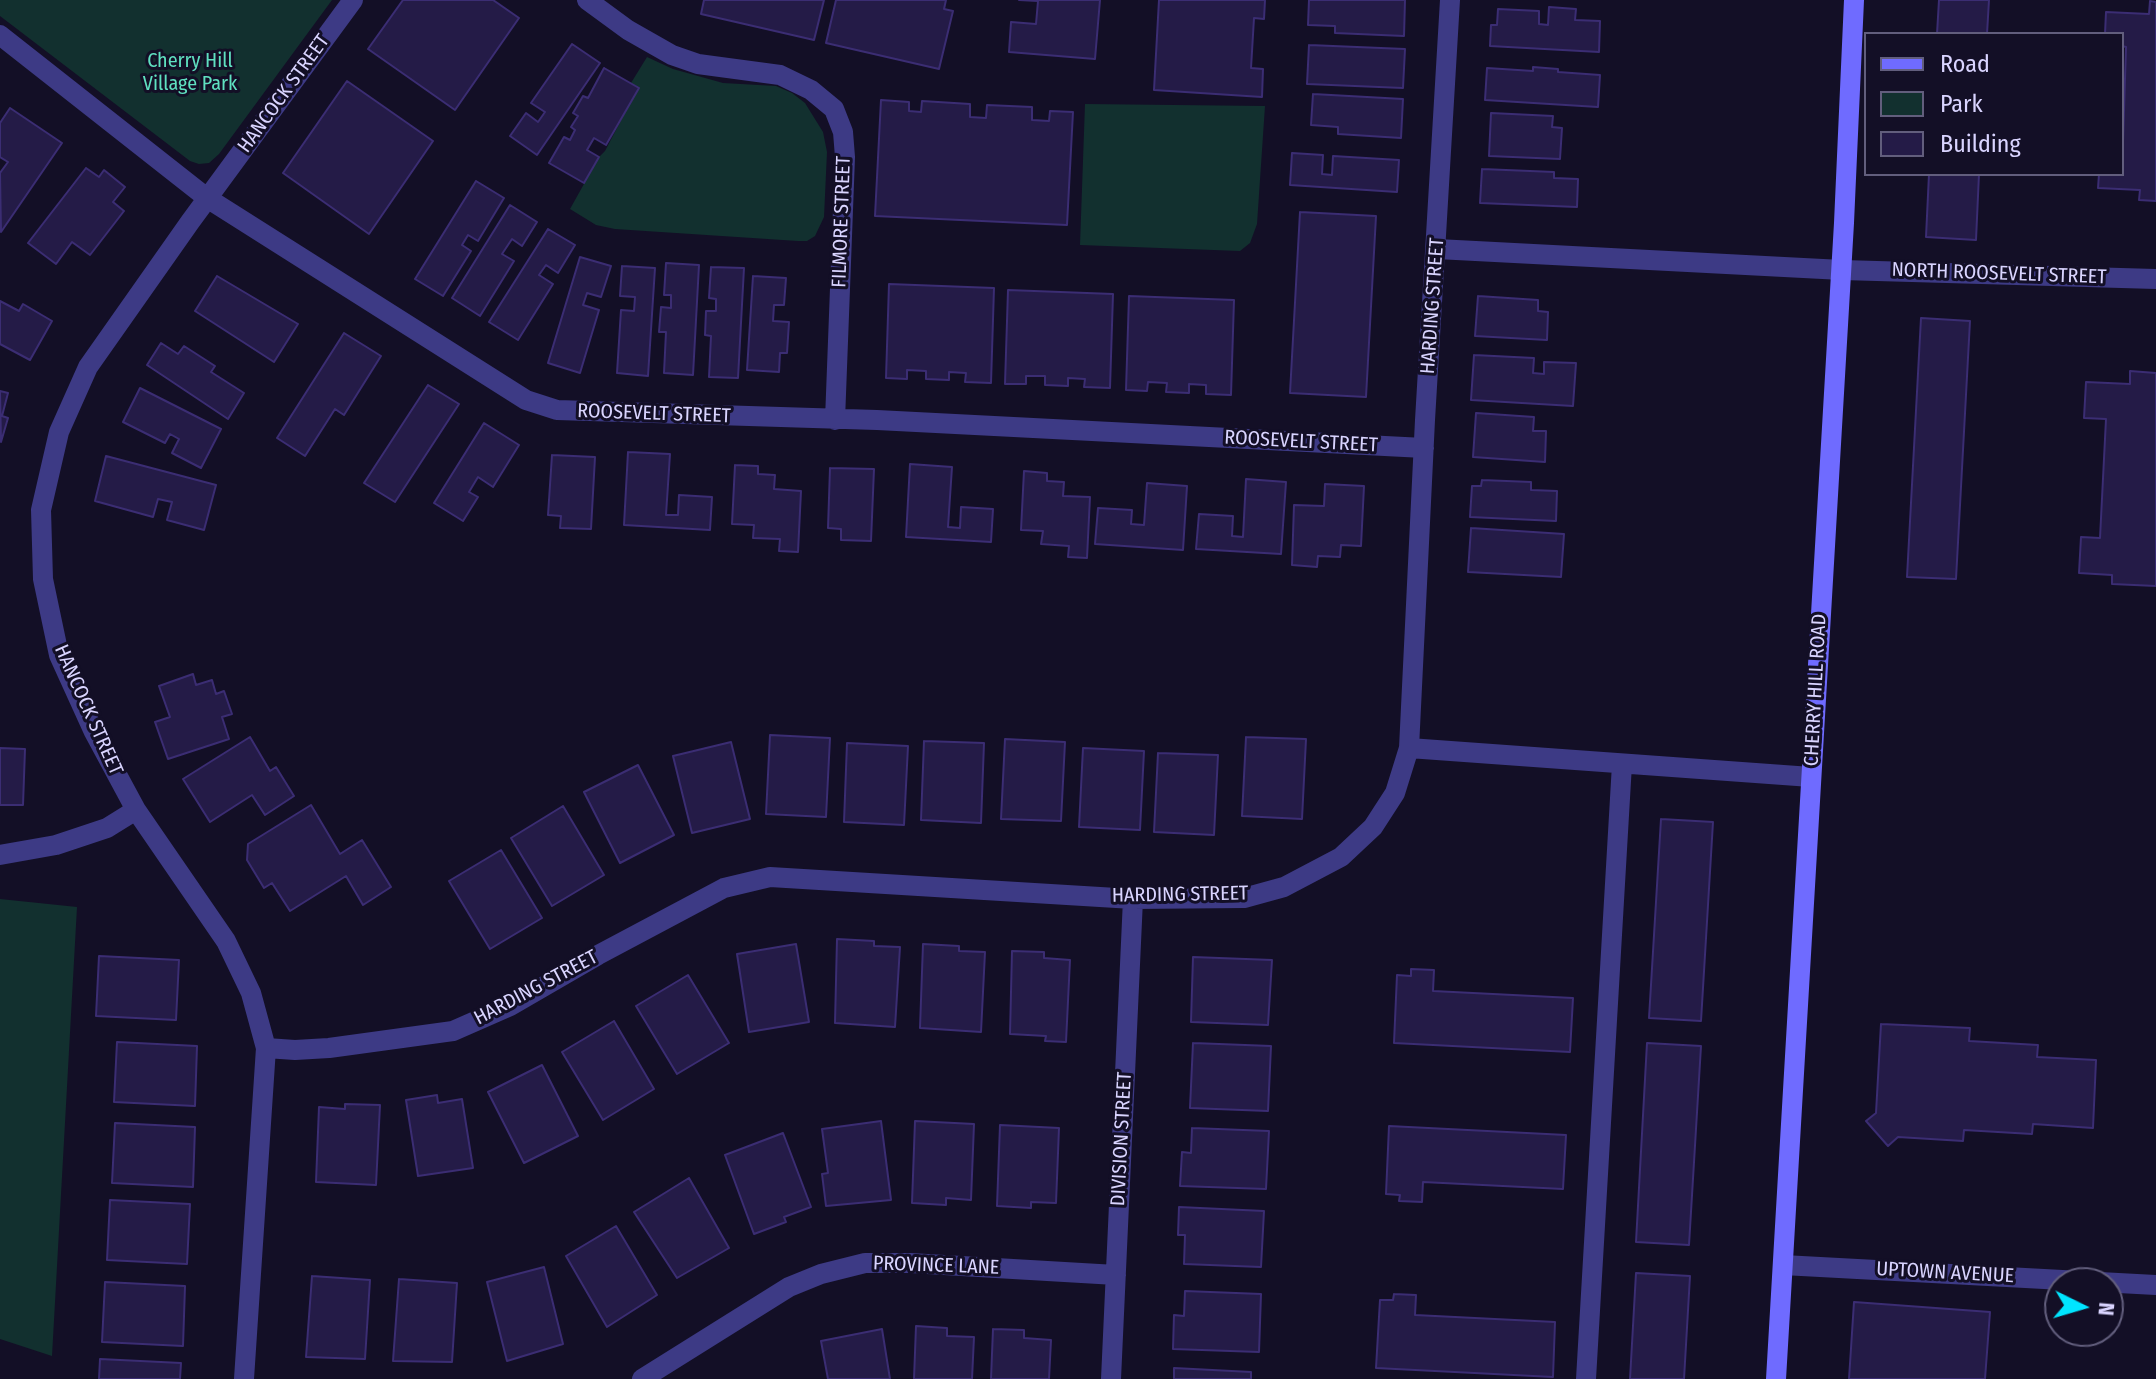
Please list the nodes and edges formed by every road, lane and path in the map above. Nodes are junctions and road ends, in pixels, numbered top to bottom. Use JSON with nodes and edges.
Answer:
{"nodes":[{"id":1,"x":353,"y":0,"type":"edge"},
{"id":2,"x":587,"y":0,"type":"edge"},
{"id":3,"x":1450,"y":0,"type":"edge"},
{"id":4,"x":1854,"y":0,"type":"edge"},
{"id":5,"x":0,"y":35,"type":"edge"},
{"id":6,"x":207,"y":198,"type":"junction"},
{"id":7,"x":1437,"y":249,"type":"junction"},
{"id":8,"x":1842,"y":270,"type":"junction"},
{"id":9,"x":2156,"y":279,"type":"edge"},
{"id":10,"x":835,"y":420,"type":"junction"},
{"id":11,"x":1424,"y":448,"type":"junction"},
{"id":12,"x":1409,"y":748,"type":"junction"},
{"id":13,"x":1622,"y":764,"type":"junction"},
{"id":14,"x":1811,"y":777,"type":"junction"},
{"id":15,"x":136,"y":810,"type":"junction"},
{"id":16,"x":0,"y":855,"type":"edge"},
{"id":17,"x":1133,"y":899,"type":"junction"},
{"id":18,"x":266,"y":1048,"type":"junction"},
{"id":19,"x":1783,"y":1265,"type":"junction"},
{"id":20,"x":1116,"y":1275,"type":"junction"},
{"id":21,"x":2156,"y":1285,"type":"edge"},
{"id":22,"x":244,"y":1379,"type":"edge"},
{"id":23,"x":642,"y":1379,"type":"edge"},
{"id":24,"x":1111,"y":1379,"type":"edge"},
{"id":25,"x":1586,"y":1379,"type":"edge"},
{"id":26,"x":1776,"y":1379,"type":"edge"}],
"edges":[{"from":1,"to":6,"type":"street","name":"HANCOCK STREET"},
{"from":2,"to":10,"type":"street","name":"FILMORE STREET"},
{"from":3,"to":7,"type":"street","name":"HARDING STREET"},
{"from":4,"to":8,"type":"main road","name":"CHERRY HILL ROAD"},
{"from":5,"to":6,"type":"street","name":"ROOSEVELT STREET"},
{"from":6,"to":10,"type":"street","name":"ROOSEVELT STREET"},
{"from":6,"to":15,"type":"street","name":"HANCOCK STREET"},
{"from":7,"to":8,"type":"street"},
{"from":7,"to":11,"type":"street","name":"HARDING STREET"},
{"from":8,"to":9,"type":"street","name":"NORTH ROOSEVELT STREET"},
{"from":8,"to":14,"type":"main road","name":"CHERRY HILL ROAD"},
{"from":10,"to":11,"type":"street","name":"ROOSEVELT STREET"},
{"from":11,"to":12,"type":"street","name":"HARDING STREET"},
{"from":12,"to":13,"type":"street"},
{"from":12,"to":17,"type":"street","name":"HARDING STREET"},
{"from":13,"to":14,"type":"street"},
{"from":13,"to":25,"type":"street"},
{"from":14,"to":19,"type":"main road","name":"CHERRY HILL ROAD"},
{"from":15,"to":16,"type":"street"},
{"from":15,"to":18,"type":"street","name":"HANCOCK STREET"},
{"from":17,"to":18,"type":"street","name":"HARDING STREET"},
{"from":17,"to":20,"type":"street","name":"DIVISION STREET"},
{"from":18,"to":22,"type":"street","name":"HANCOCK STREET"},
{"from":19,"to":21,"type":"street","name":"UPTOWN AVENUE"},
{"from":19,"to":26,"type":"main road","name":"CHERRY HILL ROAD"},
{"from":20,"to":23,"type":"street","name":"PROVINCE LANE"},
{"from":20,"to":24,"type":"street","name":"DIVISION STREET"}]}
